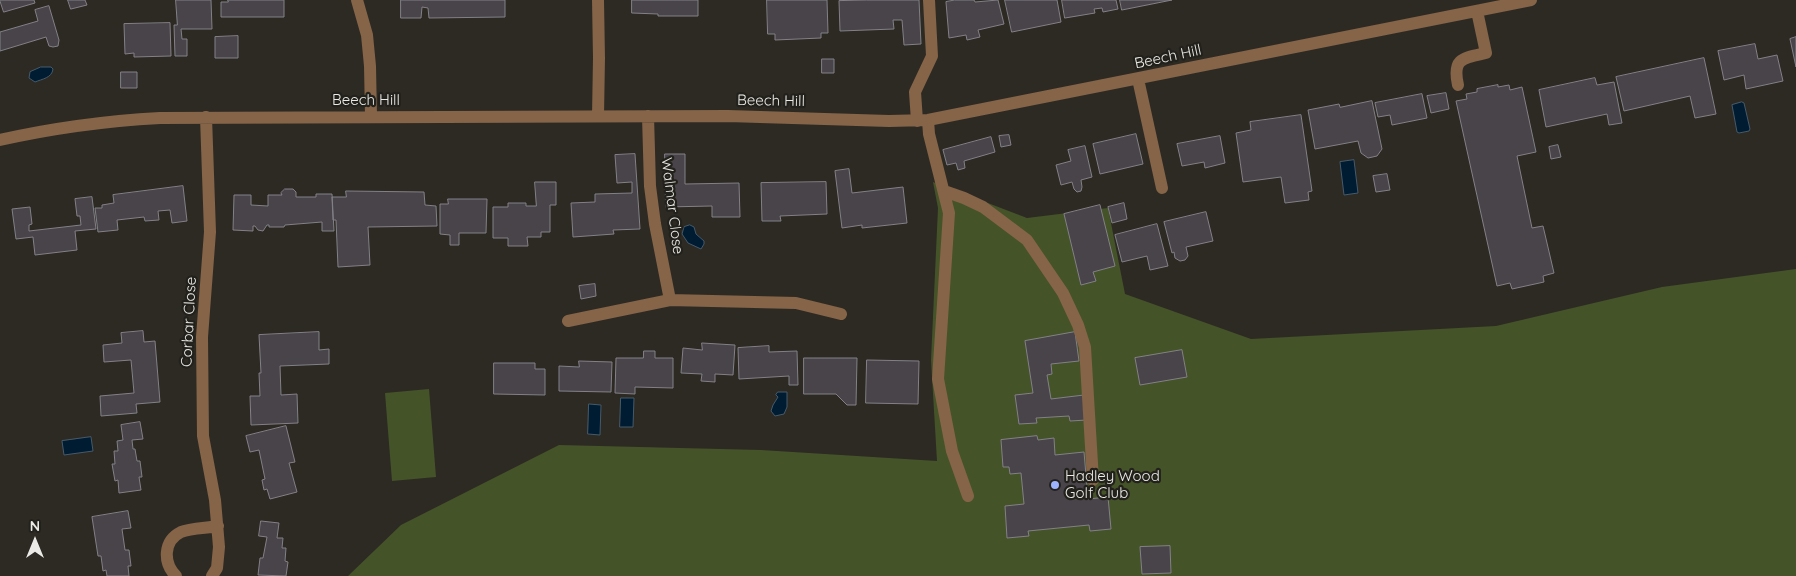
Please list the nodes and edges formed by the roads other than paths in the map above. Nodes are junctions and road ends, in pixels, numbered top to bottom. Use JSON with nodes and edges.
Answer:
{"nodes":[{"id":1,"x":357,"y":0,"type":"edge"},
{"id":2,"x":598,"y":0,"type":"edge"},
{"id":3,"x":929,"y":0,"type":"edge"},
{"id":4,"x":1532,"y":0,"type":"edge"},
{"id":5,"x":1477,"y":11,"type":"junction"},
{"id":6,"x":1138,"y":79,"type":"junction"},
{"id":7,"x":1458,"y":85,"type":"dead end"},
{"id":8,"x":371,"y":116,"type":"junction"},
{"id":9,"x":598,"y":116,"type":"junction"},
{"id":10,"x":648,"y":116,"type":"junction"},
{"id":11,"x":206,"y":117,"type":"junction"},
{"id":12,"x":922,"y":121,"type":"junction"},
{"id":13,"x":0,"y":140,"type":"edge"},
{"id":14,"x":1162,"y":188,"type":"dead end"},
{"id":15,"x":944,"y":191,"type":"junction"},
{"id":16,"x":670,"y":300,"type":"junction"},
{"id":17,"x":841,"y":314,"type":"dead end"},
{"id":18,"x":568,"y":321,"type":"dead end"},
{"id":19,"x":1093,"y":480,"type":"dead end"},
{"id":20,"x":968,"y":496,"type":"dead end"},
{"id":21,"x":218,"y":526,"type":"junction"},
{"id":22,"x":176,"y":576,"type":"edge"},
{"id":23,"x":212,"y":576,"type":"edge"}],
"edges":[{"from":1,"to":8,"type":"street"},
{"from":2,"to":9,"type":"street"},
{"from":3,"to":12,"type":"street"},
{"from":4,"to":5,"type":"street","name":"Beech Hill"},
{"from":5,"to":6,"type":"street","name":"Beech Hill"},
{"from":5,"to":7,"type":"street"},
{"from":6,"to":12,"type":"street","name":"Beech Hill"},
{"from":6,"to":14,"type":"street"},
{"from":8,"to":9,"type":"street","name":"Beech Hill"},
{"from":8,"to":11,"type":"street","name":"Beech Hill"},
{"from":9,"to":10,"type":"street","name":"Beech Hill"},
{"from":10,"to":12,"type":"street","name":"Beech Hill"},
{"from":10,"to":16,"type":"street","name":"Walmar Close"},
{"from":11,"to":13,"type":"street","name":"Beech Hill"},
{"from":11,"to":21,"type":"street","name":"Corbar Close"},
{"from":12,"to":15,"type":"street"},
{"from":15,"to":19,"type":"street"},
{"from":15,"to":20,"type":"street"},
{"from":16,"to":17,"type":"street"},
{"from":16,"to":18,"type":"street"},
{"from":21,"to":22,"type":"street"},
{"from":21,"to":23,"type":"street","name":"Corbar Close"}]}
